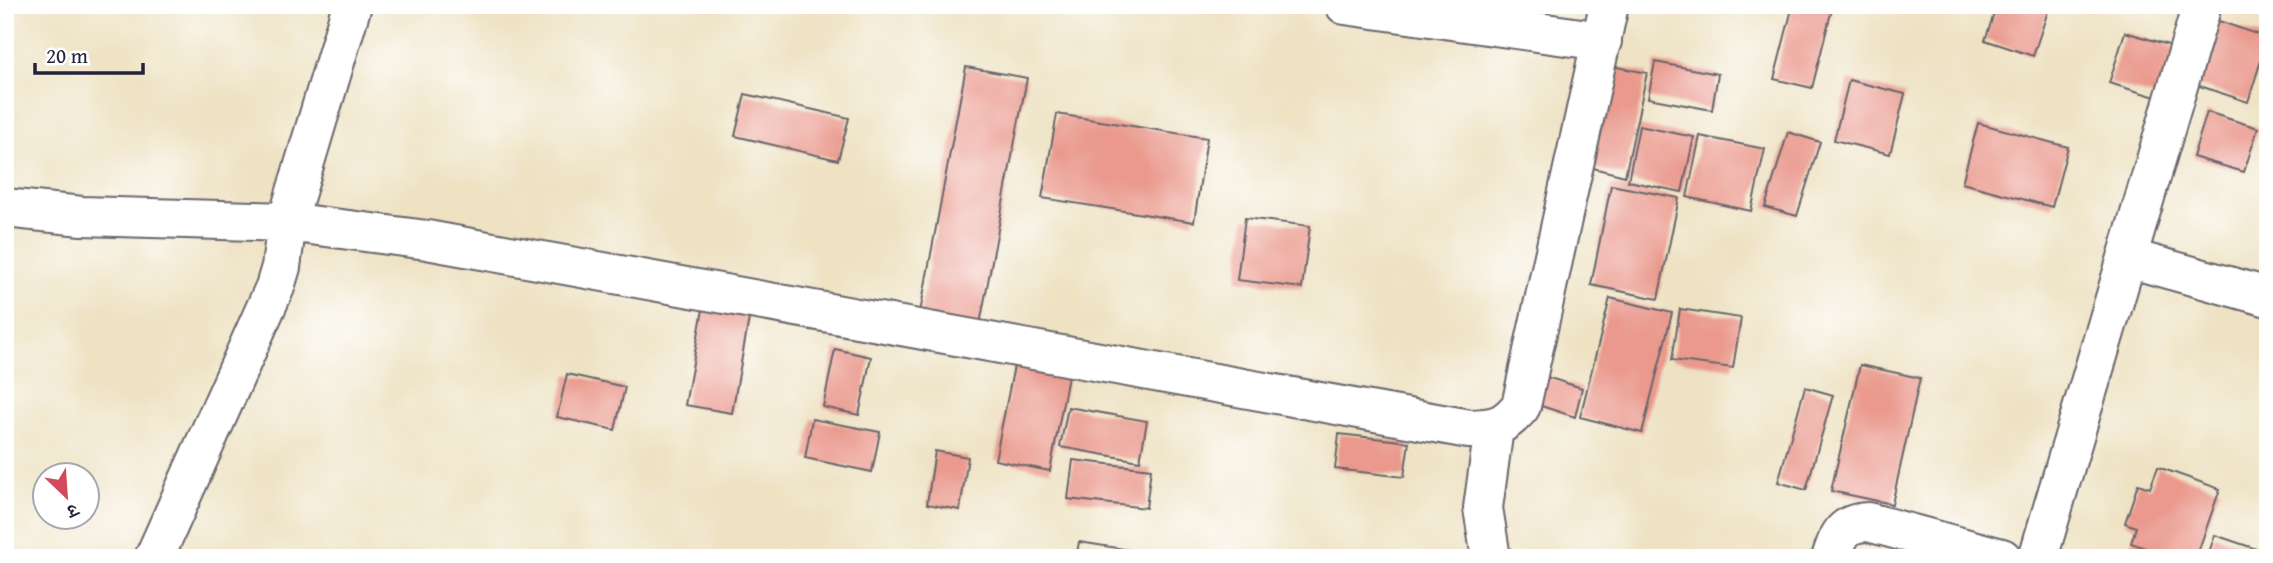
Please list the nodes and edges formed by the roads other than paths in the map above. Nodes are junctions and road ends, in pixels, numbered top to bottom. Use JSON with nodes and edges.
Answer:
{"nodes":[{"id":1,"x":352,"y":5,"type":"edge"},
{"id":2,"x":1345,"y":5,"type":"edge"},
{"id":3,"x":2202,"y":5,"type":"edge"},
{"id":4,"x":1605,"y":23,"type":"edge"},
{"id":5,"x":5,"y":208,"type":"edge"},
{"id":6,"x":287,"y":222,"type":"junction"},
{"id":7,"x":2128,"y":258,"type":"junction"},
{"id":8,"x":2268,"y":297,"type":"edge"},
{"id":9,"x":1494,"y":428,"type":"junction"},
{"id":10,"x":154,"y":558,"type":"edge"},
{"id":11,"x":1490,"y":558,"type":"edge"},
{"id":12,"x":1831,"y":558,"type":"edge"},
{"id":13,"x":2002,"y":558,"type":"edge"},
{"id":14,"x":2038,"y":558,"type":"edge"}],
"edges":[{"from":1,"to":6,"type":"street"},
{"from":2,"to":4,"type":"street"},
{"from":3,"to":7,"type":"street"},
{"from":4,"to":9,"type":"street"},
{"from":5,"to":6,"type":"street"},
{"from":6,"to":9,"type":"street"},
{"from":6,"to":10,"type":"street"},
{"from":7,"to":8,"type":"street"},
{"from":7,"to":14,"type":"street"},
{"from":9,"to":11,"type":"street"},
{"from":12,"to":13,"type":"street"}]}
